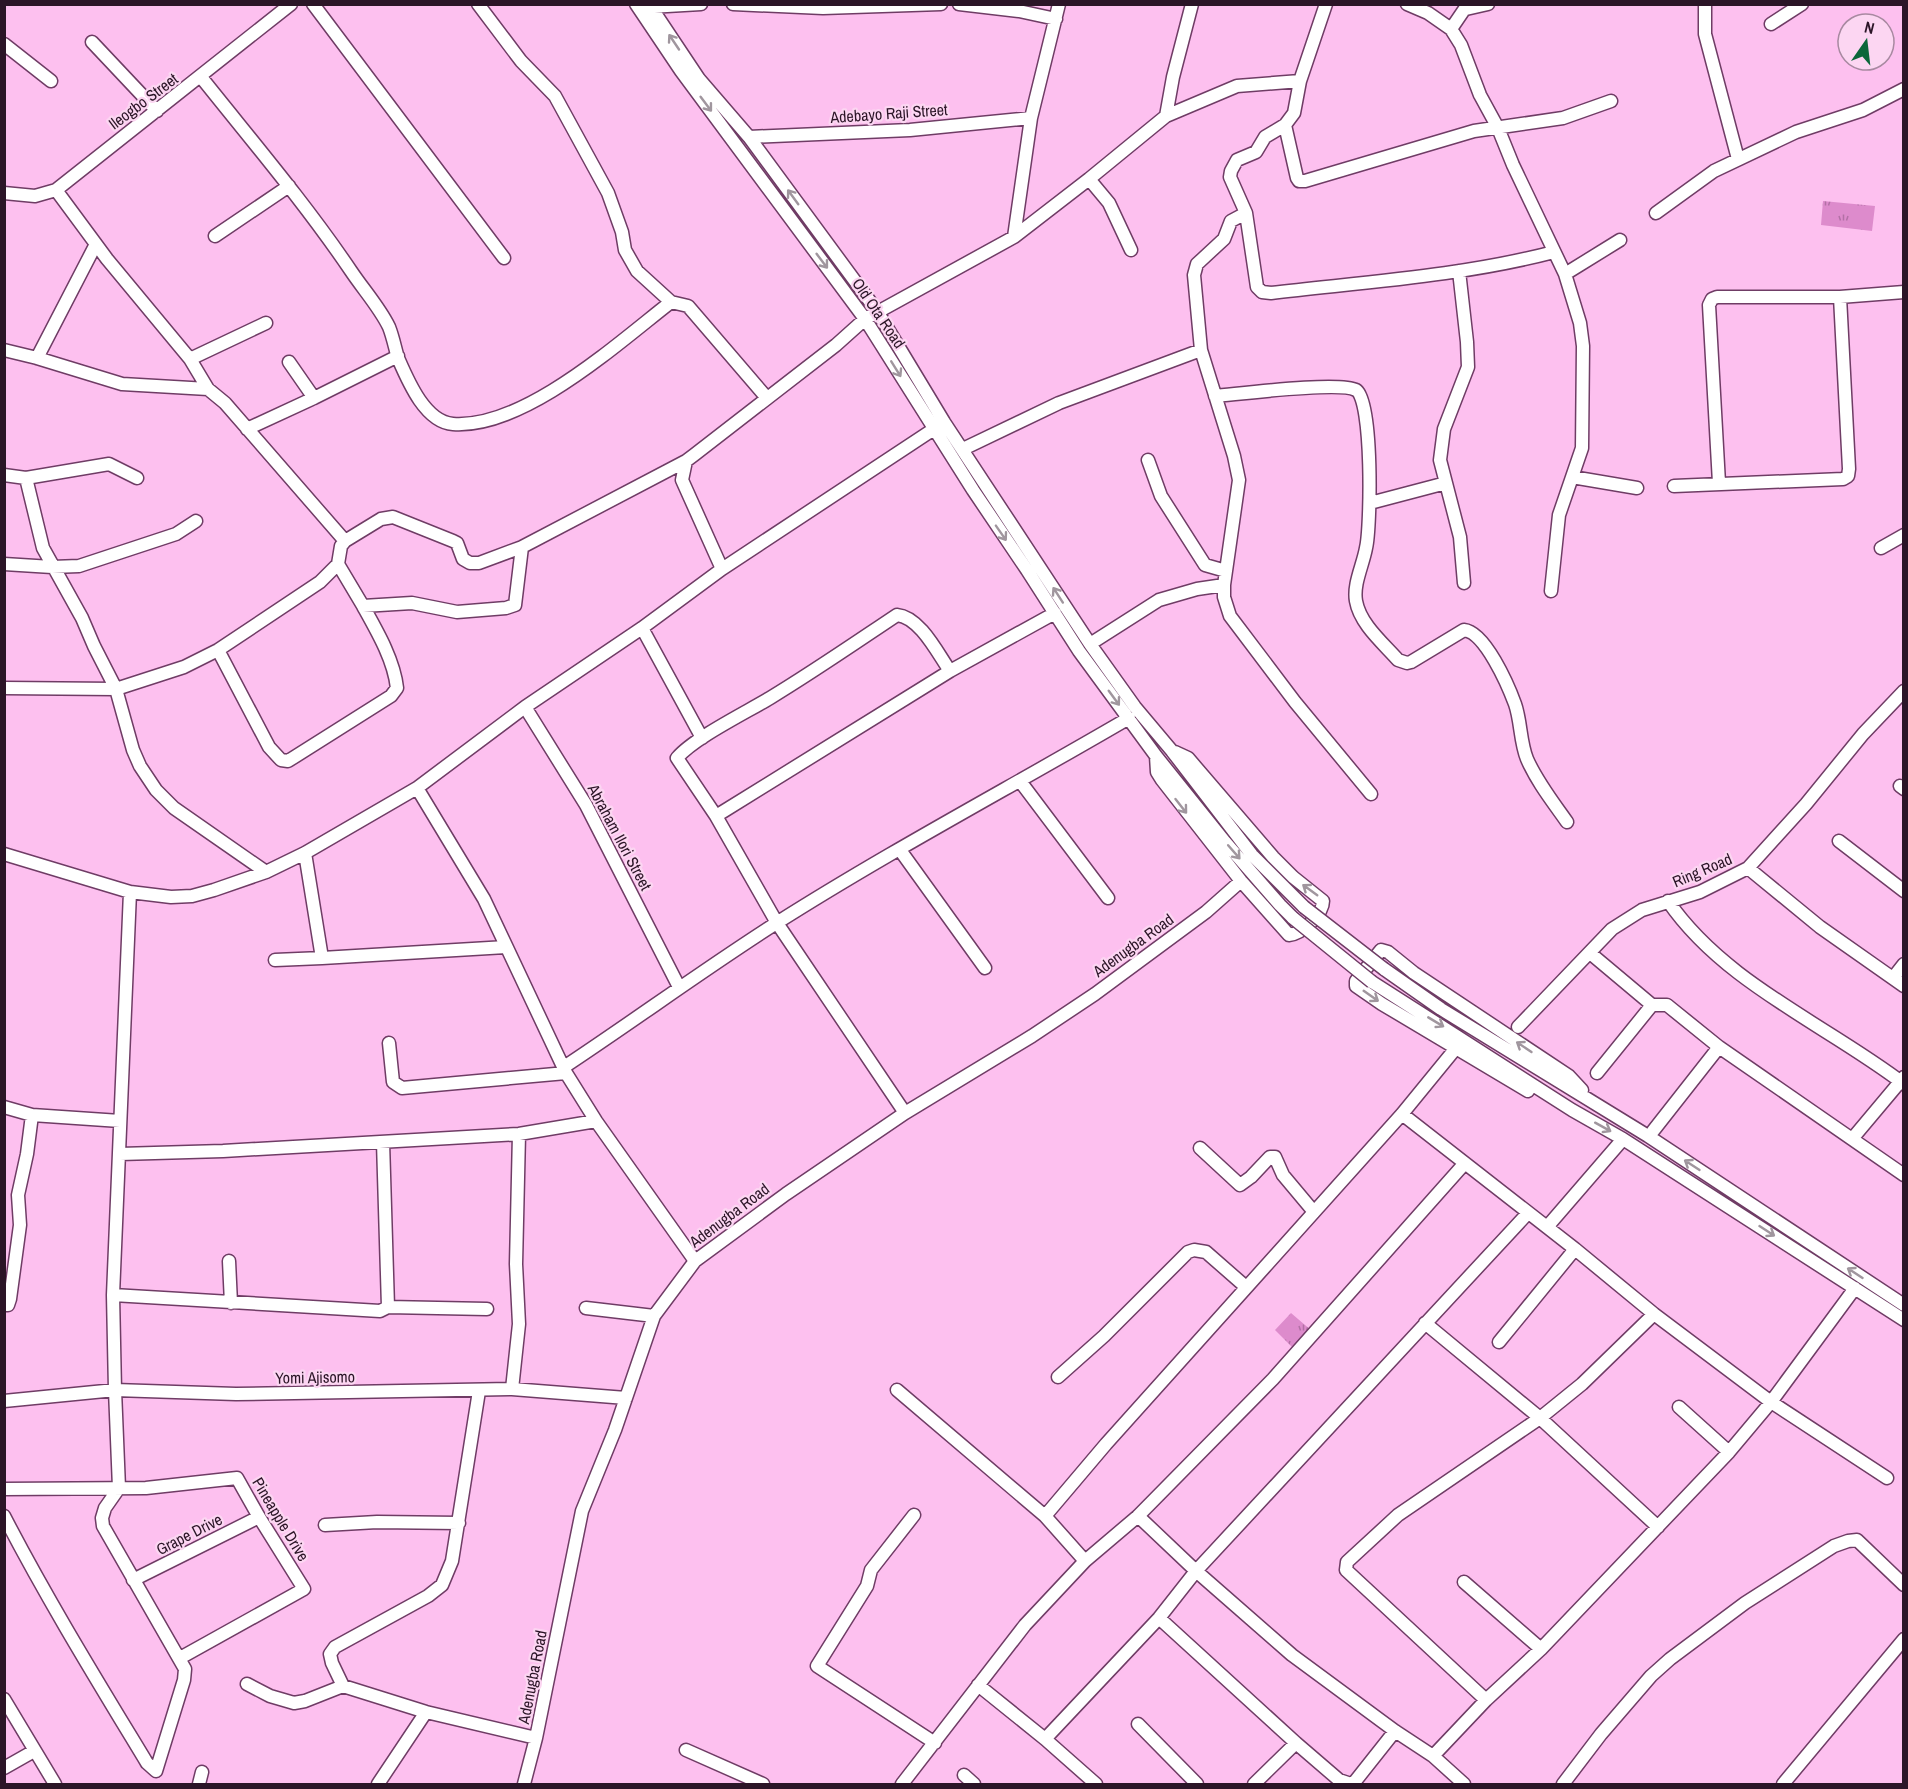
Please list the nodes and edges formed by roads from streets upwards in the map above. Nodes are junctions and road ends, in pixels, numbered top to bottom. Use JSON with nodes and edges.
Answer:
{"nodes":[{"id":1,"x":291,"y":4,"type":"edge"},
{"id":2,"x":313,"y":4,"type":"edge"},
{"id":3,"x":478,"y":4,"type":"edge"},
{"id":4,"x":636,"y":4,"type":"edge"},
{"id":5,"x":701,"y":4,"type":"edge"},
{"id":6,"x":733,"y":4,"type":"edge"},
{"id":7,"x":941,"y":4,"type":"edge"},
{"id":8,"x":959,"y":4,"type":"edge"},
{"id":9,"x":1059,"y":4,"type":"edge"},
{"id":10,"x":1192,"y":4,"type":"edge"},
{"id":11,"x":1326,"y":4,"type":"edge"},
{"id":12,"x":1407,"y":4,"type":"edge"},
{"id":13,"x":1488,"y":4,"type":"edge"},
{"id":14,"x":1705,"y":4,"type":"edge"},
{"id":15,"x":1802,"y":4,"type":"edge"},
{"id":16,"x":650,"y":5,"type":"edge"},
{"id":17,"x":823,"y":6,"type":"edge"},
{"id":18,"x":1467,"y":7,"type":"edge"},
{"id":19,"x":1056,"y":19,"type":"junction"},
{"id":20,"x":1771,"y":24,"type":"dead end"},
{"id":21,"x":1451,"y":29,"type":"junction"},
{"id":22,"x":92,"y":42,"type":"dead end"},
{"id":23,"x":4,"y":44,"type":"edge"},
{"id":24,"x":201,"y":77,"type":"junction"},
{"id":25,"x":51,"y":81,"type":"dead end"},
{"id":26,"x":1300,"y":81,"type":"junction"},
{"id":27,"x":1904,"y":89,"type":"edge"},
{"id":28,"x":1611,"y":101,"type":"dead end"},
{"id":29,"x":157,"y":111,"type":"junction"},
{"id":30,"x":1166,"y":116,"type":"junction"},
{"id":31,"x":1031,"y":118,"type":"junction"},
{"id":32,"x":1285,"y":125,"type":"junction"},
{"id":33,"x":1498,"y":128,"type":"junction"},
{"id":34,"x":749,"y":137,"type":"junction"},
{"id":35,"x":1738,"y":159,"type":"junction"},
{"id":36,"x":1089,"y":179,"type":"junction"},
{"id":37,"x":289,"y":186,"type":"junction"},
{"id":38,"x":56,"y":190,"type":"junction"},
{"id":39,"x":4,"y":193,"type":"edge"},
{"id":40,"x":1246,"y":213,"type":"junction"},
{"id":41,"x":1656,"y":213,"type":"dead end"},
{"id":42,"x":215,"y":236,"type":"dead end"},
{"id":43,"x":1014,"y":237,"type":"junction"},
{"id":44,"x":1620,"y":240,"type":"dead end"},
{"id":45,"x":96,"y":244,"type":"junction"},
{"id":46,"x":1131,"y":250,"type":"dead end"},
{"id":47,"x":1554,"y":252,"type":"junction"},
{"id":48,"x":504,"y":258,"type":"dead end"},
{"id":49,"x":1459,"y":271,"type":"junction"},
{"id":50,"x":1565,"y":274,"type":"junction"},
{"id":51,"x":1904,"y":292,"type":"edge"},
{"id":52,"x":1840,"y":297,"type":"junction"},
{"id":53,"x":671,"y":302,"type":"junction"},
{"id":54,"x":877,"y":311,"type":"junction"},
{"id":55,"x":865,"y":319,"type":"junction"},
{"id":56,"x":266,"y":323,"type":"dead end"},
{"id":57,"x":4,"y":350,"type":"edge"},
{"id":58,"x":1201,"y":350,"type":"junction"},
{"id":59,"x":398,"y":356,"type":"junction"},
{"id":60,"x":37,"y":358,"type":"junction"},
{"id":61,"x":190,"y":359,"type":"junction"},
{"id":62,"x":289,"y":362,"type":"dead end"},
{"id":63,"x":208,"y":388,"type":"junction"},
{"id":64,"x":1215,"y":396,"type":"junction"},
{"id":65,"x":314,"y":398,"type":"junction"},
{"id":66,"x":767,"y":398,"type":"junction"},
{"id":67,"x":247,"y":429,"type":"junction"},
{"id":68,"x":934,"y":429,"type":"junction"},
{"id":69,"x":963,"y":449,"type":"junction"},
{"id":70,"x":1148,"y":460,"type":"dead end"},
{"id":71,"x":686,"y":461,"type":"junction"},
{"id":72,"x":4,"y":475,"type":"edge"},
{"id":73,"x":1572,"y":477,"type":"junction"},
{"id":74,"x":26,"y":478,"type":"junction"},
{"id":75,"x":137,"y":478,"type":"dead end"},
{"id":76,"x":1446,"y":483,"type":"junction"},
{"id":77,"x":1719,"y":483,"type":"junction"},
{"id":78,"x":1674,"y":486,"type":"dead end"},
{"id":79,"x":1637,"y":488,"type":"dead end"},
{"id":80,"x":1371,"y":503,"type":"junction"},
{"id":81,"x":196,"y":521,"type":"dead end"},
{"id":82,"x":1904,"y":535,"type":"edge"},
{"id":83,"x":345,"y":541,"type":"junction"},
{"id":84,"x":522,"y":547,"type":"junction"},
{"id":85,"x":1881,"y":548,"type":"dead end"},
{"id":86,"x":4,"y":564,"type":"edge"},
{"id":87,"x":338,"y":564,"type":"junction"},
{"id":88,"x":52,"y":567,"type":"junction"},
{"id":89,"x":722,"y":568,"type":"junction"},
{"id":90,"x":1226,"y":571,"type":"junction"},
{"id":91,"x":1464,"y":583,"type":"dead end"},
{"id":92,"x":1224,"y":585,"type":"junction"},
{"id":93,"x":1551,"y":591,"type":"dead end"},
{"id":94,"x":363,"y":606,"type":"junction"},
{"id":95,"x":1055,"y":613,"type":"junction"},
{"id":96,"x":642,"y":628,"type":"junction"},
{"id":97,"x":1085,"y":648,"type":"junction"},
{"id":98,"x":219,"y":650,"type":"junction"},
{"id":99,"x":950,"y":671,"type":"junction"},
{"id":100,"x":4,"y":688,"type":"edge"},
{"id":101,"x":116,"y":689,"type":"junction"},
{"id":102,"x":1904,"y":691,"type":"edge"},
{"id":103,"x":525,"y":707,"type":"junction"},
{"id":104,"x":1128,"y":718,"type":"junction"},
{"id":105,"x":702,"y":738,"type":"junction"},
{"id":106,"x":1172,"y":751,"type":"junction"},
{"id":107,"x":1156,"y":756,"type":"junction"},
{"id":108,"x":1020,"y":781,"type":"junction"},
{"id":109,"x":417,"y":788,"type":"junction"},
{"id":110,"x":1371,"y":794,"type":"dead end"},
{"id":111,"x":717,"y":816,"type":"junction"},
{"id":112,"x":1567,"y":822,"type":"dead end"},
{"id":113,"x":1839,"y":842,"type":"dead end"},
{"id":114,"x":900,"y":850,"type":"junction"},
{"id":115,"x":305,"y":853,"type":"junction"},
{"id":116,"x":4,"y":854,"type":"edge"},
{"id":117,"x":1749,"y":868,"type":"junction"},
{"id":118,"x":266,"y":872,"type":"junction"},
{"id":119,"x":1241,"y":881,"type":"junction"},
{"id":120,"x":1904,"y":891,"type":"edge"},
{"id":121,"x":130,"y":892,"type":"junction"},
{"id":122,"x":1108,"y":898,"type":"dead end"},
{"id":123,"x":1668,"y":901,"type":"junction"},
{"id":124,"x":777,"y":923,"type":"junction"},
{"id":125,"x":506,"y":947,"type":"junction"},
{"id":126,"x":1590,"y":953,"type":"junction"},
{"id":127,"x":321,"y":958,"type":"junction"},
{"id":128,"x":275,"y":960,"type":"dead end"},
{"id":129,"x":1904,"y":964,"type":"edge"},
{"id":130,"x":985,"y":968,"type":"dead end"},
{"id":131,"x":1893,"y":978,"type":"junction"},
{"id":132,"x":1904,"y":986,"type":"edge"},
{"id":133,"x":679,"y":987,"type":"junction"},
{"id":134,"x":1652,"y":1005,"type":"junction"},
{"id":135,"x":1518,"y":1027,"type":"dead end"},
{"id":136,"x":389,"y":1043,"type":"dead end"},
{"id":137,"x":1719,"y":1047,"type":"junction"},
{"id":138,"x":1456,"y":1048,"type":"junction"},
{"id":139,"x":565,"y":1070,"type":"junction"},
{"id":140,"x":1597,"y":1073,"type":"dead end"},
{"id":141,"x":1902,"y":1081,"type":"edge"},
{"id":142,"x":1585,"y":1096,"type":"junction"},
{"id":143,"x":4,"y":1107,"type":"edge"},
{"id":144,"x":1572,"y":1110,"type":"junction"},
{"id":145,"x":905,"y":1113,"type":"junction"},
{"id":146,"x":1402,"y":1114,"type":"junction"},
{"id":147,"x":32,"y":1115,"type":"junction"},
{"id":148,"x":120,"y":1121,"type":"junction"},
{"id":149,"x":596,"y":1121,"type":"junction"},
{"id":150,"x":1653,"y":1131,"type":"dead end"},
{"id":151,"x":519,"y":1134,"type":"junction"},
{"id":152,"x":1623,"y":1139,"type":"junction"},
{"id":153,"x":1852,"y":1139,"type":"junction"},
{"id":154,"x":382,"y":1142,"type":"junction"},
{"id":155,"x":1200,"y":1148,"type":"dead end"},
{"id":156,"x":120,"y":1154,"type":"junction"},
{"id":157,"x":1465,"y":1163,"type":"junction"},
{"id":158,"x":1904,"y":1175,"type":"edge"},
{"id":159,"x":4,"y":1195,"type":"edge"},
{"id":160,"x":18,"y":1195,"type":"junction"},
{"id":161,"x":1314,"y":1212,"type":"junction"},
{"id":162,"x":1528,"y":1213,"type":"junction"},
{"id":163,"x":1547,"y":1227,"type":"junction"},
{"id":164,"x":1575,"y":1250,"type":"junction"},
{"id":165,"x":229,"y":1261,"type":"dead end"},
{"id":166,"x":695,"y":1261,"type":"junction"},
{"id":167,"x":1246,"y":1287,"type":"junction"},
{"id":168,"x":1855,"y":1287,"type":"junction"},
{"id":169,"x":113,"y":1294,"type":"junction"},
{"id":170,"x":231,"y":1303,"type":"junction"},
{"id":171,"x":4,"y":1305,"type":"edge"},
{"id":172,"x":1904,"y":1305,"type":"edge"},
{"id":173,"x":387,"y":1308,"type":"junction"},
{"id":174,"x":586,"y":1308,"type":"dead end"},
{"id":175,"x":487,"y":1309,"type":"dead end"},
{"id":176,"x":1654,"y":1314,"type":"junction"},
{"id":177,"x":654,"y":1316,"type":"junction"},
{"id":178,"x":1904,"y":1320,"type":"edge"},
{"id":179,"x":1425,"y":1323,"type":"junction"},
{"id":180,"x":1499,"y":1342,"type":"dead end"},
{"id":181,"x":1058,"y":1377,"type":"dead end"},
{"id":182,"x":512,"y":1389,"type":"junction"},
{"id":183,"x":897,"y":1389,"type":"dead end"},
{"id":184,"x":115,"y":1390,"type":"junction"},
{"id":185,"x":479,"y":1391,"type":"junction"},
{"id":186,"x":626,"y":1398,"type":"junction"},
{"id":187,"x":4,"y":1401,"type":"edge"},
{"id":188,"x":1772,"y":1402,"type":"junction"},
{"id":189,"x":1679,"y":1407,"type":"dead end"},
{"id":190,"x":1540,"y":1418,"type":"junction"},
{"id":191,"x":1729,"y":1452,"type":"junction"},
{"id":192,"x":1887,"y":1478,"type":"dead end"},
{"id":193,"x":4,"y":1488,"type":"edge"},
{"id":194,"x":119,"y":1488,"type":"junction"},
{"id":195,"x":914,"y":1515,"type":"dead end"},
{"id":196,"x":4,"y":1516,"type":"edge"},
{"id":197,"x":1045,"y":1516,"type":"junction"},
{"id":198,"x":1138,"y":1516,"type":"junction"},
{"id":199,"x":259,"y":1517,"type":"junction"},
{"id":200,"x":459,"y":1523,"type":"junction"},
{"id":201,"x":325,"y":1525,"type":"dead end"},
{"id":202,"x":1658,"y":1527,"type":"junction"},
{"id":203,"x":1085,"y":1561,"type":"junction"},
{"id":204,"x":1196,"y":1571,"type":"junction"},
{"id":205,"x":133,"y":1580,"type":"junction"},
{"id":206,"x":1464,"y":1582,"type":"dead end"},
{"id":207,"x":1904,"y":1585,"type":"edge"},
{"id":208,"x":1159,"y":1618,"type":"junction"},
{"id":209,"x":1904,"y":1639,"type":"edge"},
{"id":210,"x":1541,"y":1649,"type":"junction"},
{"id":211,"x":180,"y":1658,"type":"junction"},
{"id":212,"x":247,"y":1684,"type":"dead end"},
{"id":213,"x":978,"y":1685,"type":"junction"},
{"id":214,"x":343,"y":1686,"type":"junction"},
{"id":215,"x":4,"y":1699,"type":"edge"},
{"id":216,"x":1486,"y":1700,"type":"junction"},
{"id":217,"x":426,"y":1712,"type":"junction"},
{"id":218,"x":1138,"y":1724,"type":"dead end"},
{"id":219,"x":1395,"y":1731,"type":"junction"},
{"id":220,"x":536,"y":1738,"type":"junction"},
{"id":221,"x":1045,"y":1739,"type":"junction"},
{"id":222,"x":935,"y":1743,"type":"junction"},
{"id":223,"x":1296,"y":1743,"type":"junction"},
{"id":224,"x":686,"y":1750,"type":"dead end"},
{"id":225,"x":34,"y":1751,"type":"junction"},
{"id":226,"x":1433,"y":1756,"type":"junction"},
{"id":227,"x":4,"y":1768,"type":"edge"},
{"id":228,"x":1450,"y":1780,"type":"edge"},
{"id":229,"x":1345,"y":1783,"type":"edge"},
{"id":230,"x":55,"y":1785,"type":"edge"},
{"id":231,"x":378,"y":1785,"type":"edge"},
{"id":232,"x":524,"y":1785,"type":"edge"},
{"id":233,"x":763,"y":1785,"type":"edge"},
{"id":234,"x":902,"y":1785,"type":"edge"},
{"id":235,"x":1096,"y":1785,"type":"edge"},
{"id":236,"x":1197,"y":1785,"type":"edge"},
{"id":237,"x":1254,"y":1785,"type":"edge"},
{"id":238,"x":1464,"y":1785,"type":"edge"},
{"id":239,"x":1563,"y":1785,"type":"edge"},
{"id":240,"x":1783,"y":1785,"type":"edge"}],
"edges":[{"from":1,"to":24,"type":"street","name":"Ileogbo Street"},
{"from":2,"to":48,"type":"street"},
{"from":3,"to":53,"type":"street"},
{"from":4,"to":55,"type":"street","name":"Old Ota Road","one_way":true},
{"from":5,"to":16,"type":"street"},
{"from":6,"to":17,"type":"street"},
{"from":7,"to":17,"type":"street"},
{"from":8,"to":19,"type":"street"},
{"from":9,"to":19,"type":"street"},
{"from":10,"to":30,"type":"street"},
{"from":11,"to":26,"type":"street"},
{"from":12,"to":21,"type":"street"},
{"from":13,"to":18,"type":"street"},
{"from":14,"to":35,"type":"street"},
{"from":15,"to":20,"type":"street"},
{"from":34,"to":16,"type":"street","name":"Old Ota Road","one_way":true},
{"from":18,"to":21,"type":"street"},
{"from":19,"to":31,"type":"street"},
{"from":21,"to":33,"type":"street"},
{"from":22,"to":29,"type":"street"},
{"from":23,"to":25,"type":"street"},
{"from":24,"to":29,"type":"street","name":"Ileogbo Street"},
{"from":24,"to":37,"type":"street"},
{"from":26,"to":30,"type":"street"},
{"from":26,"to":32,"type":"street"},
{"from":27,"to":35,"type":"street"},
{"from":28,"to":33,"type":"street"},
{"from":29,"to":38,"type":"street","name":"Ileogbo Street"},
{"from":30,"to":36,"type":"street"},
{"from":31,"to":34,"type":"street","name":"Adebayo Raji Street"},
{"from":31,"to":43,"type":"street"},
{"from":32,"to":33,"type":"street"},
{"from":32,"to":40,"type":"street"},
{"from":33,"to":47,"type":"street"},
{"from":54,"to":34,"type":"street","name":"Old Ota Road","one_way":true},
{"from":35,"to":41,"type":"street"},
{"from":36,"to":43,"type":"street"},
{"from":36,"to":46,"type":"street"},
{"from":37,"to":42,"type":"street"},
{"from":37,"to":59,"type":"street"},
{"from":38,"to":39,"type":"street","name":"Ileogbo Street"},
{"from":38,"to":45,"type":"street"},
{"from":40,"to":49,"type":"street"},
{"from":40,"to":58,"type":"street"},
{"from":43,"to":54,"type":"street"},
{"from":44,"to":50,"type":"street"},
{"from":45,"to":60,"type":"street"},
{"from":45,"to":61,"type":"street"},
{"from":47,"to":49,"type":"street"},
{"from":47,"to":50,"type":"street"},
{"from":49,"to":76,"type":"street"},
{"from":50,"to":73,"type":"street"},
{"from":51,"to":52,"type":"street"},
{"from":52,"to":77,"type":"street"},
{"from":52,"to":77,"type":"street"},
{"from":53,"to":59,"type":"street"},
{"from":53,"to":66,"type":"street"},
{"from":54,"to":55,"type":"street"},
{"from":54,"to":69,"type":"street","name":"Old Ota Road"},
{"from":55,"to":66,"type":"street"},
{"from":55,"to":68,"type":"street","name":"Old Ota Road","one_way":true},
{"from":56,"to":61,"type":"street"},
{"from":57,"to":60,"type":"street"},
{"from":58,"to":64,"type":"street"},
{"from":58,"to":69,"type":"street"},
{"from":59,"to":65,"type":"street"},
{"from":60,"to":63,"type":"street"},
{"from":61,"to":63,"type":"street"},
{"from":62,"to":65,"type":"street"},
{"from":63,"to":67,"type":"street"},
{"from":64,"to":80,"type":"street"},
{"from":64,"to":90,"type":"street"},
{"from":65,"to":67,"type":"street"},
{"from":66,"to":71,"type":"street"},
{"from":67,"to":83,"type":"street"},
{"from":68,"to":89,"type":"street"},
{"from":68,"to":95,"type":"street","name":"Old Ota Road","one_way":true},
{"from":97,"to":69,"type":"street","name":"Old Ota Road","one_way":true},
{"from":70,"to":90,"type":"street"},
{"from":71,"to":84,"type":"street"},
{"from":71,"to":89,"type":"street"},
{"from":72,"to":74,"type":"street"},
{"from":73,"to":79,"type":"street"},
{"from":73,"to":93,"type":"street"},
{"from":74,"to":75,"type":"street"},
{"from":74,"to":88,"type":"street"},
{"from":76,"to":80,"type":"street"},
{"from":76,"to":91,"type":"street"},
{"from":77,"to":78,"type":"street"},
{"from":80,"to":112,"type":"street"},
{"from":81,"to":88,"type":"street"},
{"from":82,"to":85,"type":"street"},
{"from":83,"to":84,"type":"street"},
{"from":83,"to":87,"type":"street"},
{"from":84,"to":94,"type":"street"},
{"from":86,"to":88,"type":"street"},
{"from":87,"to":94,"type":"street"},
{"from":87,"to":98,"type":"street"},
{"from":88,"to":101,"type":"street"},
{"from":89,"to":96,"type":"street"},
{"from":90,"to":92,"type":"street"},
{"from":92,"to":97,"type":"street"},
{"from":92,"to":110,"type":"street"},
{"from":94,"to":98,"type":"street"},
{"from":95,"to":97,"type":"street","name":"Old Ota Road"},
{"from":95,"to":99,"type":"street"},
{"from":96,"to":103,"type":"street"},
{"from":96,"to":105,"type":"street"},
{"from":97,"to":104,"type":"street","one_way":true},
{"from":97,"to":106,"type":"street"},
{"from":98,"to":101,"type":"street"},
{"from":99,"to":105,"type":"street"},
{"from":99,"to":111,"type":"street"},
{"from":100,"to":101,"type":"street"},
{"from":101,"to":118,"type":"street"},
{"from":102,"to":117,"type":"street","name":"Ring Road"},
{"from":103,"to":109,"type":"street"},
{"from":103,"to":133,"type":"street","name":"Abraham Ilori Street"},
{"from":104,"to":107,"type":"street"},
{"from":104,"to":108,"type":"street"},
{"from":105,"to":111,"type":"street"},
{"from":119,"to":106,"type":"street","one_way":true},
{"from":106,"to":142,"type":"street","bridge":true},
{"from":107,"to":119,"type":"street","one_way":true},
{"from":107,"to":144,"type":"street","one_way":true,"bridge":true},
{"from":108,"to":114,"type":"street"},
{"from":108,"to":122,"type":"street"},
{"from":109,"to":115,"type":"street"},
{"from":109,"to":125,"type":"street"},
{"from":111,"to":124,"type":"street"},
{"from":113,"to":120,"type":"street"},
{"from":114,"to":124,"type":"street"},
{"from":114,"to":130,"type":"street"},
{"from":115,"to":118,"type":"street"},
{"from":115,"to":127,"type":"street"},
{"from":116,"to":121,"type":"street"},
{"from":117,"to":123,"type":"street","name":"Ring Road"},
{"from":117,"to":131,"type":"street"},
{"from":118,"to":121,"type":"street"},
{"from":119,"to":145,"type":"street","name":"Adenugba Road"},
{"from":121,"to":148,"type":"street"},
{"from":123,"to":126,"type":"street","name":"Ring Road"},
{"from":123,"to":141,"type":"street"},
{"from":124,"to":133,"type":"street"},
{"from":124,"to":145,"type":"street"},
{"from":125,"to":127,"type":"street"},
{"from":125,"to":139,"type":"street"},
{"from":126,"to":134,"type":"street"},
{"from":126,"to":135,"type":"street","name":"Ring Road"},
{"from":127,"to":128,"type":"street"},
{"from":129,"to":131,"type":"street"},
{"from":131,"to":132,"type":"street"},
{"from":133,"to":139,"type":"street"},
{"from":134,"to":137,"type":"street"},
{"from":134,"to":140,"type":"street"},
{"from":136,"to":139,"type":"street"},
{"from":137,"to":150,"type":"street"},
{"from":137,"to":153,"type":"street"},
{"from":142,"to":138,"type":"street","one_way":true},
{"from":138,"to":144,"type":"street"},
{"from":138,"to":146,"type":"street"},
{"from":139,"to":149,"type":"street"},
{"from":141,"to":153,"type":"street"},
{"from":172,"to":142,"type":"street","one_way":true},
{"from":143,"to":147,"type":"street"},
{"from":144,"to":152,"type":"street","one_way":true},
{"from":145,"to":166,"type":"street","name":"Adenugba Road"},
{"from":146,"to":157,"type":"street"},
{"from":146,"to":161,"type":"street"},
{"from":147,"to":148,"type":"street"},
{"from":147,"to":160,"type":"street"},
{"from":148,"to":156,"type":"street"},
{"from":149,"to":151,"type":"street"},
{"from":149,"to":166,"type":"street"},
{"from":151,"to":154,"type":"street"},
{"from":151,"to":182,"type":"street"},
{"from":152,"to":163,"type":"street"},
{"from":152,"to":168,"type":"street","one_way":true},
{"from":153,"to":158,"type":"street"},
{"from":154,"to":156,"type":"street"},
{"from":154,"to":173,"type":"street"},
{"from":155,"to":161,"type":"street"},
{"from":156,"to":169,"type":"street"},
{"from":157,"to":162,"type":"street"},
{"from":157,"to":198,"type":"street"},
{"from":159,"to":160,"type":"street"},
{"from":160,"to":171,"type":"street"},
{"from":161,"to":167,"type":"street"},
{"from":162,"to":163,"type":"street"},
{"from":162,"to":179,"type":"street"},
{"from":163,"to":164,"type":"street"},
{"from":164,"to":176,"type":"street"},
{"from":164,"to":180,"type":"street"},
{"from":165,"to":170,"type":"street"},
{"from":166,"to":177,"type":"street","name":"Adenugba Road"},
{"from":167,"to":181,"type":"street"},
{"from":167,"to":197,"type":"street"},
{"from":168,"to":178,"type":"street"},
{"from":168,"to":188,"type":"street"},
{"from":169,"to":170,"type":"street"},
{"from":169,"to":184,"type":"street"},
{"from":170,"to":173,"type":"street"},
{"from":173,"to":175,"type":"street"},
{"from":174,"to":177,"type":"street"},
{"from":176,"to":188,"type":"street"},
{"from":176,"to":190,"type":"street"},
{"from":177,"to":186,"type":"street","name":"Adenugba Road"},
{"from":179,"to":190,"type":"street"},
{"from":179,"to":204,"type":"street"},
{"from":182,"to":185,"type":"street","name":"Yomi Ajisomo"},
{"from":182,"to":186,"type":"street","name":"Yomi Ajisomo"},
{"from":183,"to":197,"type":"street"},
{"from":184,"to":185,"type":"street","name":"Yomi Ajisomo"},
{"from":184,"to":187,"type":"street","name":"Yomi Ajisomo"},
{"from":184,"to":194,"type":"street"},
{"from":185,"to":200,"type":"street"},
{"from":186,"to":220,"type":"street","name":"Adenugba Road"},
{"from":188,"to":191,"type":"street"},
{"from":188,"to":192,"type":"street"},
{"from":189,"to":191,"type":"street"},
{"from":190,"to":202,"type":"street"},
{"from":190,"to":216,"type":"street"},
{"from":191,"to":202,"type":"street"},
{"from":193,"to":194,"type":"street"},
{"from":194,"to":199,"type":"street","name":"Pineapple Drive"},
{"from":194,"to":205,"type":"street"},
{"from":195,"to":222,"type":"street"},
{"from":196,"to":211,"type":"street"},
{"from":197,"to":203,"type":"street"},
{"from":198,"to":203,"type":"street"},
{"from":198,"to":204,"type":"street"},
{"from":199,"to":205,"type":"street","name":"Grape Drive"},
{"from":199,"to":211,"type":"street","name":"Pineapple Drive"},
{"from":200,"to":201,"type":"street"},
{"from":200,"to":214,"type":"street"},
{"from":202,"to":210,"type":"street"},
{"from":203,"to":213,"type":"street"},
{"from":204,"to":208,"type":"street"},
{"from":204,"to":219,"type":"street"},
{"from":205,"to":211,"type":"street"},
{"from":206,"to":210,"type":"street"},
{"from":207,"to":239,"type":"street"},
{"from":208,"to":221,"type":"street"},
{"from":208,"to":223,"type":"street"},
{"from":209,"to":240,"type":"street"},
{"from":210,"to":216,"type":"street"},
{"from":212,"to":214,"type":"street"},
{"from":213,"to":221,"type":"street"},
{"from":213,"to":222,"type":"street"},
{"from":214,"to":217,"type":"street"},
{"from":215,"to":225,"type":"street"},
{"from":216,"to":226,"type":"street"},
{"from":217,"to":220,"type":"street"},
{"from":217,"to":231,"type":"street"},
{"from":218,"to":236,"type":"street"},
{"from":219,"to":226,"type":"street"},
{"from":219,"to":229,"type":"street"},
{"from":220,"to":232,"type":"street","name":"Adenugba Road"},
{"from":221,"to":235,"type":"street"},
{"from":222,"to":234,"type":"street"},
{"from":223,"to":229,"type":"street"},
{"from":223,"to":237,"type":"street"},
{"from":224,"to":233,"type":"street"},
{"from":225,"to":227,"type":"street"},
{"from":225,"to":230,"type":"street"},
{"from":226,"to":228,"type":"street"},
{"from":228,"to":238,"type":"street"}]}
